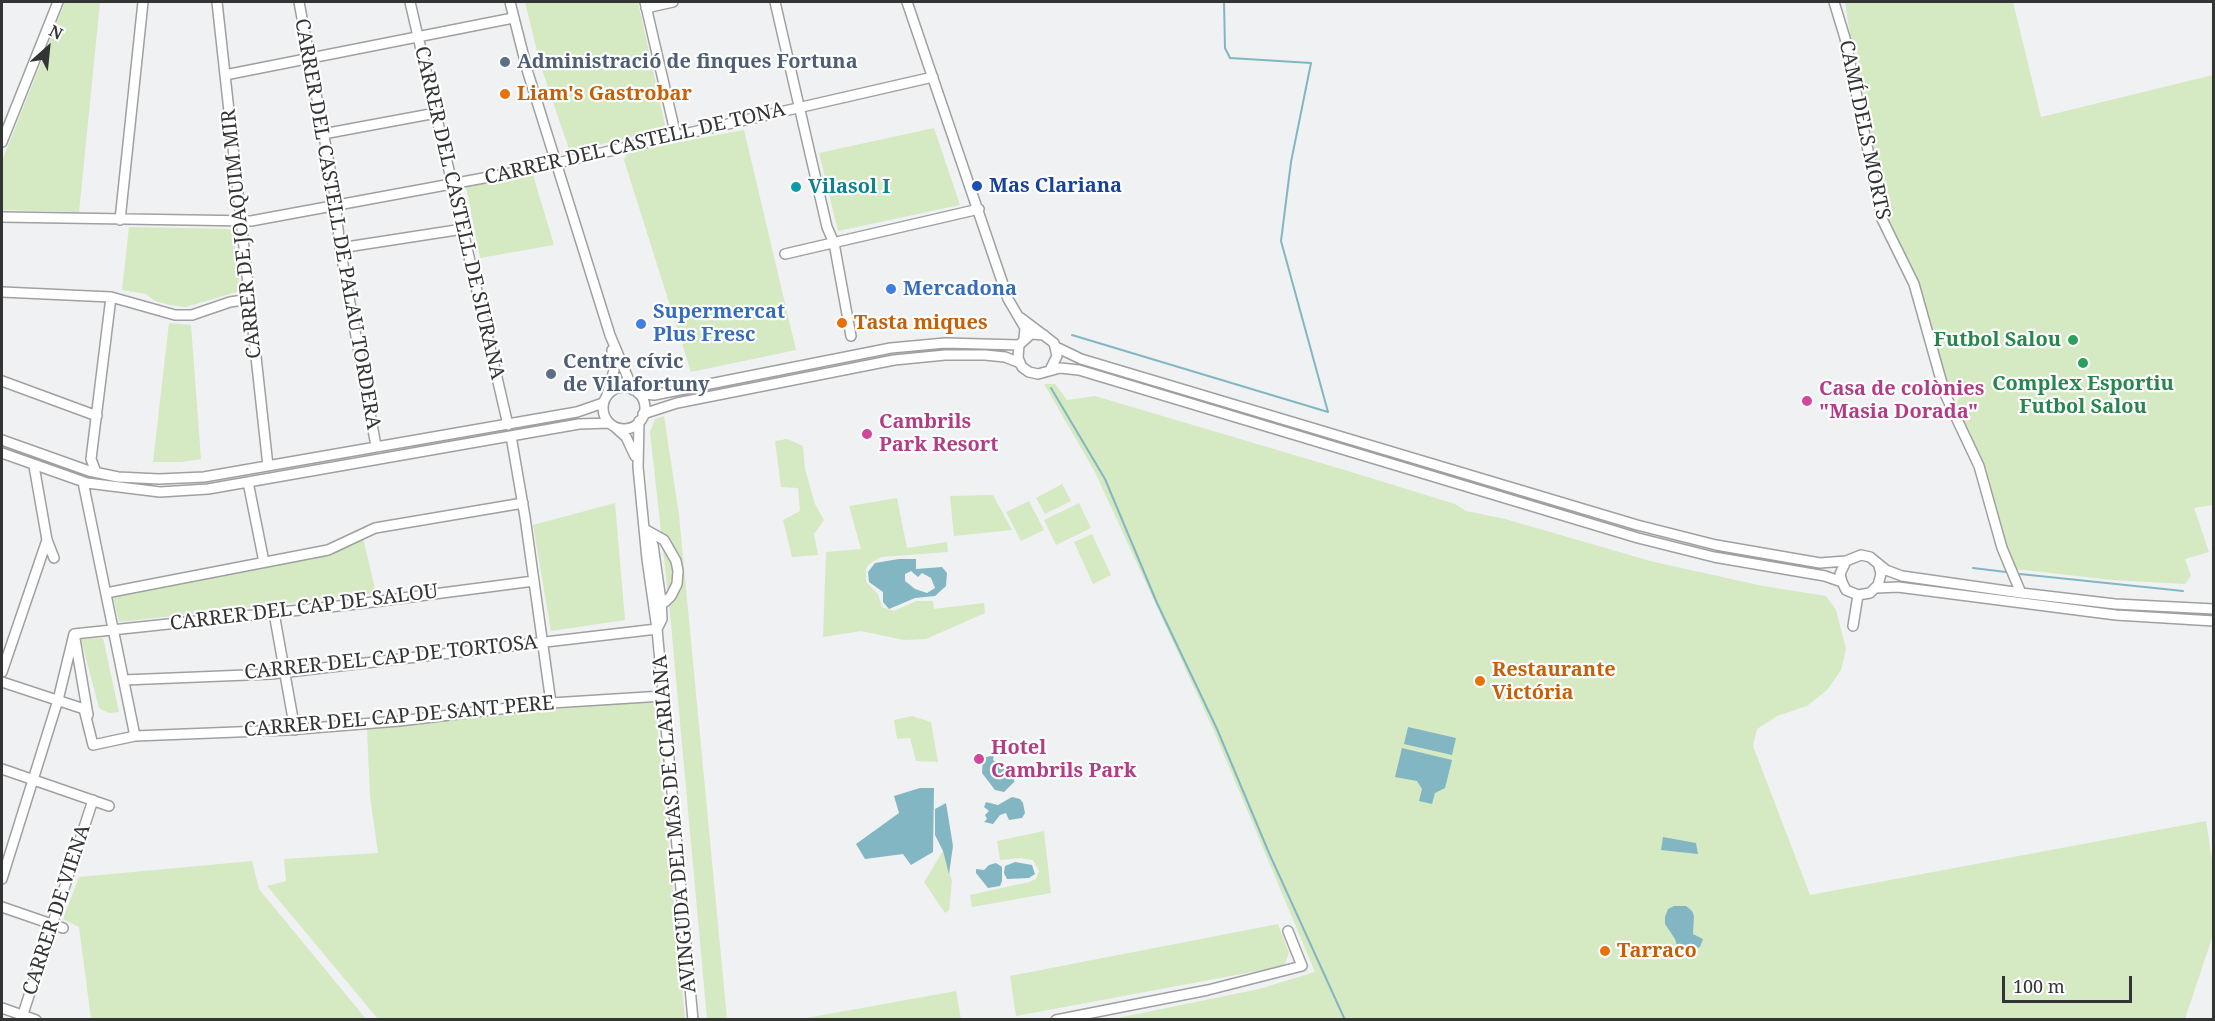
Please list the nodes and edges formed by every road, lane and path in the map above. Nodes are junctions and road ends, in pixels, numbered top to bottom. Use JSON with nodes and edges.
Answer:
{"nodes":[{"id":1,"x":58,"y":2,"type":"edge"},
{"id":2,"x":143,"y":2,"type":"edge"},
{"id":3,"x":217,"y":2,"type":"edge"},
{"id":4,"x":299,"y":2,"type":"edge"},
{"id":5,"x":410,"y":2,"type":"edge"},
{"id":6,"x":510,"y":2,"type":"edge"},
{"id":7,"x":673,"y":2,"type":"edge"},
{"id":8,"x":775,"y":2,"type":"edge"},
{"id":9,"x":907,"y":2,"type":"edge"},
{"id":10,"x":1834,"y":2,"type":"edge"},
{"id":11,"x":646,"y":5,"type":"edge"},
{"id":12,"x":513,"y":18,"type":"junction"},
{"id":13,"x":418,"y":37,"type":"junction"},
{"id":14,"x":310,"y":58,"type":"junction"},
{"id":15,"x":225,"y":75,"type":"junction"},
{"id":16,"x":933,"y":77,"type":"junction"},
{"id":17,"x":800,"y":107,"type":"junction"},
{"id":18,"x":436,"y":112,"type":"junction"},
{"id":19,"x":323,"y":134,"type":"junction"},
{"id":20,"x":676,"y":136,"type":"junction"},
{"id":21,"x":2,"y":142,"type":"edge"},
{"id":22,"x":556,"y":164,"type":"junction"},
{"id":23,"x":452,"y":184,"type":"junction"},
{"id":24,"x":336,"y":205,"type":"junction"},
{"id":25,"x":979,"y":209,"type":"junction"},
{"id":26,"x":2,"y":217,"type":"edge"},
{"id":27,"x":120,"y":220,"type":"junction"},
{"id":28,"x":241,"y":222,"type":"junction"},
{"id":29,"x":463,"y":229,"type":"junction"},
{"id":30,"x":834,"y":243,"type":"junction"},
{"id":31,"x":340,"y":248,"type":"junction"},
{"id":32,"x":785,"y":254,"type":"dead end"},
{"id":33,"x":2,"y":292,"type":"edge"},
{"id":34,"x":111,"y":297,"type":"junction"},
{"id":35,"x":250,"y":299,"type":"junction"},
{"id":36,"x":1020,"y":317,"type":"junction"},
{"id":37,"x":610,"y":335,"type":"junction"},
{"id":38,"x":1044,"y":335,"type":"junction"},
{"id":39,"x":851,"y":336,"type":"dead end"},
{"id":40,"x":1021,"y":342,"type":"junction"},
{"id":41,"x":1056,"y":347,"type":"junction"},
{"id":42,"x":1020,"y":363,"type":"junction"},
{"id":43,"x":1051,"y":369,"type":"junction"},
{"id":44,"x":2,"y":381,"type":"edge"},
{"id":45,"x":635,"y":392,"type":"junction"},
{"id":46,"x":605,"y":399,"type":"junction"},
{"id":47,"x":98,"y":416,"type":"junction"},
{"id":48,"x":641,"y":418,"type":"junction"},
{"id":49,"x":508,"y":425,"type":"junction"},
{"id":50,"x":613,"y":425,"type":"junction"},
{"id":51,"x":511,"y":436,"type":"junction"},
{"id":52,"x":2,"y":440,"type":"edge"},
{"id":53,"x":375,"y":447,"type":"junction"},
{"id":54,"x":2,"y":453,"type":"edge"},
{"id":55,"x":33,"y":466,"type":"junction"},
{"id":56,"x":268,"y":466,"type":"junction"},
{"id":57,"x":638,"y":466,"type":"junction"},
{"id":58,"x":96,"y":472,"type":"junction"},
{"id":59,"x":83,"y":482,"type":"junction"},
{"id":60,"x":248,"y":482,"type":"junction"},
{"id":61,"x":523,"y":503,"type":"junction"},
{"id":62,"x":646,"y":530,"type":"junction"},
{"id":63,"x":47,"y":540,"type":"junction"},
{"id":64,"x":54,"y":558,"type":"dead end"},
{"id":65,"x":647,"y":559,"type":"junction"},
{"id":66,"x":1846,"y":561,"type":"junction"},
{"id":67,"x":264,"y":562,"type":"junction"},
{"id":68,"x":1879,"y":566,"type":"junction"},
{"id":69,"x":534,"y":580,"type":"junction"},
{"id":70,"x":1842,"y":582,"type":"junction"},
{"id":71,"x":1876,"y":588,"type":"junction"},
{"id":72,"x":106,"y":593,"type":"junction"},
{"id":73,"x":2021,"y":593,"type":"junction"},
{"id":74,"x":1858,"y":595,"type":"junction"},
{"id":75,"x":661,"y":601,"type":"junction"},
{"id":76,"x":2214,"y":609,"type":"edge"},
{"id":77,"x":274,"y":613,"type":"junction"},
{"id":78,"x":2214,"y":621,"type":"edge"},
{"id":79,"x":1853,"y":626,"type":"dead end"},
{"id":80,"x":657,"y":629,"type":"junction"},
{"id":81,"x":114,"y":630,"type":"junction"},
{"id":82,"x":74,"y":634,"type":"junction"},
{"id":83,"x":542,"y":642,"type":"junction"},
{"id":84,"x":2,"y":672,"type":"edge"},
{"id":85,"x":285,"y":672,"type":"junction"},
{"id":86,"x":124,"y":680,"type":"junction"},
{"id":87,"x":2,"y":682,"type":"edge"},
{"id":88,"x":663,"y":696,"type":"junction"},
{"id":89,"x":58,"y":700,"type":"junction"},
{"id":90,"x":551,"y":703,"type":"junction"},
{"id":91,"x":295,"y":730,"type":"junction"},
{"id":92,"x":135,"y":736,"type":"junction"},
{"id":93,"x":93,"y":745,"type":"junction"},
{"id":94,"x":2,"y":769,"type":"edge"},
{"id":95,"x":33,"y":780,"type":"junction"},
{"id":96,"x":93,"y":800,"type":"junction"},
{"id":97,"x":109,"y":806,"type":"dead end"},
{"id":98,"x":2,"y":879,"type":"edge"},
{"id":99,"x":2,"y":907,"type":"edge"},
{"id":100,"x":52,"y":924,"type":"junction"},
{"id":101,"x":63,"y":928,"type":"dead end"},
{"id":102,"x":1288,"y":930,"type":"dead end"},
{"id":103,"x":2,"y":1008,"type":"edge"},
{"id":104,"x":21,"y":1017,"type":"edge"},
{"id":105,"x":36,"y":1020,"type":"edge"},
{"id":106,"x":693,"y":1020,"type":"edge"},
{"id":107,"x":1056,"y":1020,"type":"edge"}],
"edges":[{"from":1,"to":21,"type":"street"},
{"from":2,"to":27,"type":"street"},
{"from":3,"to":15,"type":"street","name":"CARRER DE JOAQUIM MIR"},
{"from":4,"to":14,"type":"street","name":"CARRER DEL CASTELL DE PALAU TORDERA"},
{"from":5,"to":13,"type":"street","name":"CARRER DEL CASTELL DE SIURANA"},
{"from":6,"to":12,"type":"street"},
{"from":7,"to":11,"type":"street"},
{"from":8,"to":17,"type":"street"},
{"from":9,"to":16,"type":"street"},
{"from":10,"to":73,"type":"street","name":"CAMÍ DELS MORTS"},
{"from":11,"to":20,"type":"street"},
{"from":12,"to":13,"type":"street"},
{"from":12,"to":22,"type":"street"},
{"from":13,"to":14,"type":"street"},
{"from":13,"to":18,"type":"street","name":"CARRER DEL CASTELL DE SIURANA"},
{"from":14,"to":15,"type":"street"},
{"from":14,"to":19,"type":"street","name":"CARRER DEL CASTELL DE PALAU TORDERA"},
{"from":15,"to":28,"type":"street","name":"CARRER DE JOAQUIM MIR"},
{"from":16,"to":17,"type":"street","name":"CARRER DEL CASTELL DE TONA"},
{"from":16,"to":25,"type":"street"},
{"from":17,"to":20,"type":"street","name":"CARRER DEL CASTELL DE TONA"},
{"from":17,"to":30,"type":"street"},
{"from":18,"to":19,"type":"street"},
{"from":18,"to":23,"type":"street","name":"CARRER DEL CASTELL DE SIURANA"},
{"from":19,"to":24,"type":"street","name":"CARRER DEL CASTELL DE PALAU TORDERA"},
{"from":20,"to":22,"type":"street","name":"CARRER DEL CASTELL DE TONA"},
{"from":22,"to":23,"type":"street","name":"CARRER DEL CASTELL DE TONA"},
{"from":22,"to":37,"type":"street"},
{"from":23,"to":24,"type":"street","name":"CARRER DEL CASTELL DE TONA"},
{"from":23,"to":29,"type":"street","name":"CARRER DEL CASTELL DE SIURANA"},
{"from":24,"to":28,"type":"street","name":"CARRER DEL CASTELL DE TONA"},
{"from":24,"to":31,"type":"street","name":"CARRER DEL CASTELL DE PALAU TORDERA"},
{"from":25,"to":30,"type":"street"},
{"from":25,"to":36,"type":"street"},
{"from":26,"to":27,"type":"street","name":"CARRER DEL CASTELL DE TONA"},
{"from":27,"to":28,"type":"street","name":"CARRER DEL CASTELL DE TONA"},
{"from":28,"to":35,"type":"street","name":"CARRER DE JOAQUIM MIR"},
{"from":29,"to":31,"type":"street"},
{"from":29,"to":49,"type":"street","name":"CARRER DEL CASTELL DE SIURANA"},
{"from":30,"to":32,"type":"street"},
{"from":30,"to":39,"type":"street"},
{"from":31,"to":53,"type":"street","name":"CARRER DEL CASTELL DE PALAU TORDERA"},
{"from":33,"to":34,"type":"street"},
{"from":34,"to":35,"type":"street"},
{"from":34,"to":47,"type":"street"},
{"from":35,"to":56,"type":"street","name":"CARRER DE JOAQUIM MIR"},
{"from":36,"to":38,"type":"street"},
{"from":36,"to":40,"type":"street"},
{"from":37,"to":45,"type":"street"},
{"from":37,"to":46,"type":"street"},
{"from":38,"to":40,"type":"street"},
{"from":38,"to":41,"type":"street"},
{"from":40,"to":42,"type":"street"},
{"from":40,"to":45,"type":"street"},
{"from":41,"to":43,"type":"street"},
{"from":41,"to":66,"type":"street"},
{"from":42,"to":43,"type":"street"},
{"from":42,"to":48,"type":"street"},
{"from":43,"to":70,"type":"street"},
{"from":44,"to":47,"type":"street"},
{"from":45,"to":46,"type":"street"},
{"from":45,"to":48,"type":"street"},
{"from":46,"to":49,"type":"street"},
{"from":46,"to":50,"type":"street"},
{"from":47,"to":58,"type":"street"},
{"from":48,"to":50,"type":"street"},
{"from":48,"to":57,"type":"street","name":"AVINGUDA DEL MAS DE CLARIANA"},
{"from":49,"to":53,"type":"street"},
{"from":50,"to":51,"type":"street"},
{"from":50,"to":57,"type":"street","name":"AVINGUDA DEL MAS DE CLARIANA"},
{"from":51,"to":60,"type":"street"},
{"from":51,"to":61,"type":"street"},
{"from":52,"to":58,"type":"street"},
{"from":53,"to":56,"type":"street"},
{"from":54,"to":55,"type":"street"},
{"from":55,"to":59,"type":"street"},
{"from":55,"to":63,"type":"street"},
{"from":56,"to":58,"type":"street"},
{"from":57,"to":62,"type":"street","name":"AVINGUDA DEL MAS DE CLARIANA"},
{"from":59,"to":60,"type":"street"},
{"from":59,"to":72,"type":"street"},
{"from":60,"to":67,"type":"street"},
{"from":61,"to":67,"type":"street"},
{"from":61,"to":69,"type":"street"},
{"from":62,"to":65,"type":"street","name":"AVINGUDA DEL MAS DE CLARIANA"},
{"from":62,"to":75,"type":"street","name":"AVINGUDA DEL MAS DE CLARIANA"},
{"from":62,"to":75,"type":"street","name":"AVINGUDA DEL MAS DE CLARIANA"},
{"from":63,"to":64,"type":"street"},
{"from":63,"to":84,"type":"street"},
{"from":65,"to":75,"type":"street","name":"AVINGUDA DEL MAS DE CLARIANA"},
{"from":65,"to":80,"type":"street","name":"AVINGUDA DEL MAS DE CLARIANA"},
{"from":66,"to":68,"type":"street"},
{"from":66,"to":70,"type":"street"},
{"from":67,"to":72,"type":"street"},
{"from":68,"to":71,"type":"street"},
{"from":68,"to":73,"type":"street"},
{"from":69,"to":77,"type":"street","name":"CARRER DEL CAP DE SALOU"},
{"from":69,"to":83,"type":"street"},
{"from":70,"to":74,"type":"street"},
{"from":71,"to":74,"type":"street"},
{"from":71,"to":78,"type":"street"},
{"from":72,"to":81,"type":"street"},
{"from":73,"to":76,"type":"street"},
{"from":74,"to":79,"type":"street"},
{"from":75,"to":80,"type":"street","name":"AVINGUDA DEL MAS DE CLARIANA"},
{"from":77,"to":81,"type":"street","name":"CARRER DEL CAP DE SALOU"},
{"from":77,"to":85,"type":"street"},
{"from":80,"to":83,"type":"street","name":"CARRER DEL CAP DE TORTOSA"},
{"from":80,"to":88,"type":"street","name":"AVINGUDA DEL MAS DE CLARIANA"},
{"from":81,"to":82,"type":"street","name":"CARRER DEL CAP DE SALOU"},
{"from":81,"to":86,"type":"street"},
{"from":82,"to":89,"type":"street"},
{"from":82,"to":93,"type":"street"},
{"from":83,"to":85,"type":"street","name":"CARRER DEL CAP DE TORTOSA"},
{"from":83,"to":90,"type":"street"},
{"from":85,"to":86,"type":"street","name":"CARRER DEL CAP DE TORTOSA"},
{"from":85,"to":91,"type":"street"},
{"from":86,"to":92,"type":"street"},
{"from":87,"to":89,"type":"street"},
{"from":88,"to":90,"type":"street","name":"CARRER DEL CAP DE SANT PERE"},
{"from":88,"to":106,"type":"street","name":"AVINGUDA DEL MAS DE CLARIANA"},
{"from":89,"to":93,"type":"street"},
{"from":89,"to":95,"type":"street"},
{"from":90,"to":91,"type":"street","name":"CARRER DEL CAP DE SANT PERE"},
{"from":91,"to":92,"type":"street","name":"CARRER DEL CAP DE SANT PERE"},
{"from":92,"to":93,"type":"street","name":"CARRER DEL CAP DE SANT PERE"},
{"from":94,"to":95,"type":"street"},
{"from":95,"to":96,"type":"street"},
{"from":95,"to":98,"type":"street"},
{"from":96,"to":97,"type":"street"},
{"from":96,"to":100,"type":"street","name":"CARRER DE VIENA"},
{"from":99,"to":100,"type":"street"},
{"from":100,"to":101,"type":"street"},
{"from":100,"to":104,"type":"street","name":"CARRER DE VIENA"},
{"from":102,"to":107,"type":"street"},
{"from":103,"to":104,"type":"street"},
{"from":104,"to":105,"type":"street"}]}
